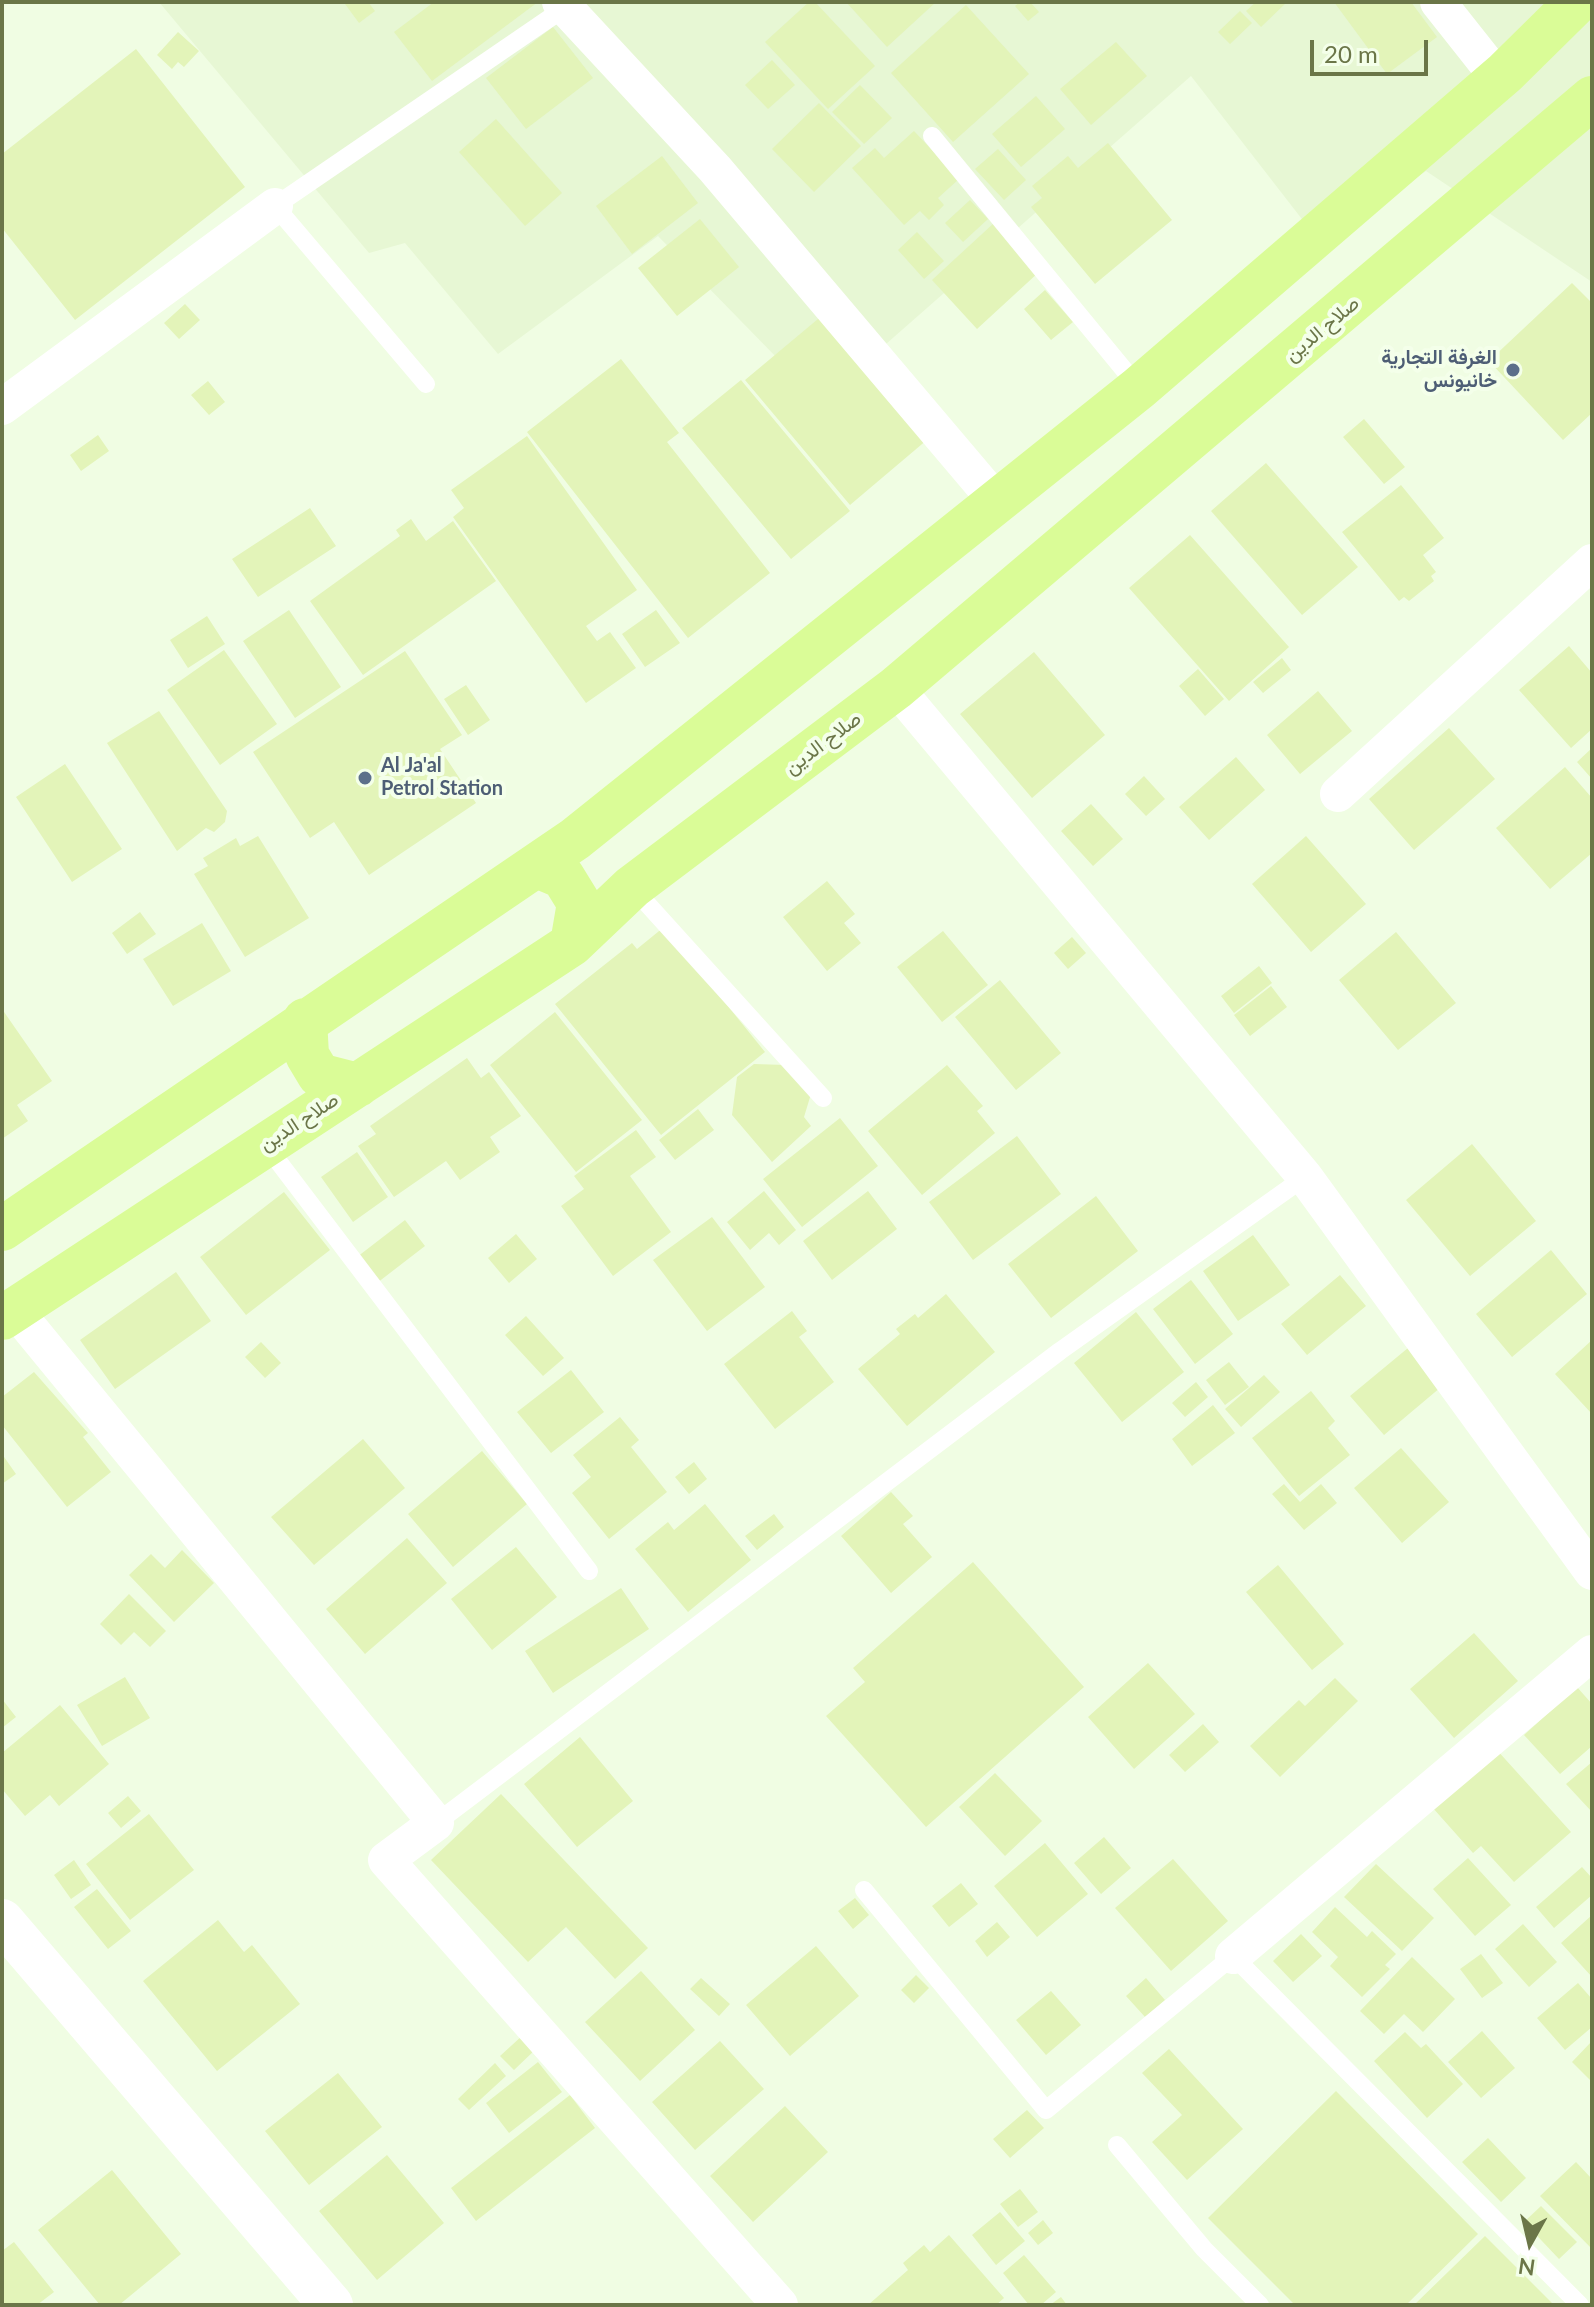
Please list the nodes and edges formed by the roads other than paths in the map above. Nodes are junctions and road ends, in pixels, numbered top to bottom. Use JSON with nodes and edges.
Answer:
{"nodes":[{"id":1,"x":1438,"y":2,"type":"edge"},
{"id":2,"x":1577,"y":2,"type":"edge"},
{"id":3,"x":563,"y":5,"type":"edge"},
{"id":4,"x":1491,"y":69,"type":"dead end"},
{"id":5,"x":1592,"y":98,"type":"edge"},
{"id":6,"x":932,"y":136,"type":"dead end"},
{"id":7,"x":275,"y":206,"type":"junction"},
{"id":8,"x":426,"y":384,"type":"dead end"},
{"id":9,"x":1139,"y":388,"type":"junction"},
{"id":10,"x":2,"y":407,"type":"edge"},
{"id":11,"x":997,"y":502,"type":"junction"},
{"id":12,"x":1592,"y":562,"type":"edge"},
{"id":13,"x":896,"y":688,"type":"junction"},
{"id":14,"x":1338,"y":794,"type":"dead end"},
{"id":15,"x":537,"y":866,"type":"junction"},
{"id":16,"x":632,"y":887,"type":"junction"},
{"id":17,"x":572,"y":944,"type":"junction"},
{"id":18,"x":305,"y":1020,"type":"junction"},
{"id":19,"x":358,"y":1085,"type":"junction"},
{"id":20,"x":823,"y":1098,"type":"dead end"},
{"id":21,"x":265,"y":1144,"type":"junction"},
{"id":22,"x":1305,"y":1177,"type":"junction"},
{"id":23,"x":2,"y":1229,"type":"edge"},
{"id":24,"x":8,"y":1314,"type":"edge"},
{"id":25,"x":589,"y":1571,"type":"dead end"},
{"id":26,"x":1592,"y":1572,"type":"edge"},
{"id":27,"x":1590,"y":1658,"type":"edge"},
{"id":28,"x":436,"y":1823,"type":"junction"},
{"id":29,"x":864,"y":1890,"type":"dead end"},
{"id":30,"x":2,"y":1921,"type":"edge"},
{"id":31,"x":1233,"y":1956,"type":"junction"},
{"id":32,"x":1117,"y":2145,"type":"dead end"},
{"id":33,"x":331,"y":2305,"type":"edge"},
{"id":34,"x":780,"y":2305,"type":"edge"},
{"id":35,"x":1260,"y":2305,"type":"edge"},
{"id":36,"x":1580,"y":2305,"type":"edge"}],
"edges":[{"from":1,"to":4,"type":"street"},
{"from":2,"to":9,"type":"highway"},
{"from":3,"to":7,"type":"lane"},
{"from":3,"to":11,"type":"street"},
{"from":5,"to":13,"type":"highway","name":"صلاح الدين"},
{"from":6,"to":9,"type":"lane"},
{"from":7,"to":8,"type":"lane"},
{"from":7,"to":10,"type":"street"},
{"from":9,"to":11,"type":"highway"},
{"from":11,"to":15,"type":"highway"},
{"from":12,"to":14,"type":"street"},
{"from":13,"to":16,"type":"highway","name":"صلاح الدين"},
{"from":13,"to":22,"type":"street"},
{"from":15,"to":17,"type":"highway"},
{"from":15,"to":18,"type":"highway"},
{"from":16,"to":17,"type":"highway","name":"صلاح الدين"},
{"from":16,"to":20,"type":"lane"},
{"from":17,"to":19,"type":"highway","name":"صلاح الدين"},
{"from":18,"to":19,"type":"highway"},
{"from":18,"to":23,"type":"highway"},
{"from":19,"to":21,"type":"highway","name":"صلاح الدين"},
{"from":21,"to":24,"type":"highway","name":"صلاح الدين"},
{"from":21,"to":25,"type":"lane"},
{"from":22,"to":26,"type":"street"},
{"from":22,"to":28,"type":"lane"},
{"from":24,"to":28,"type":"street"},
{"from":27,"to":31,"type":"street"},
{"from":28,"to":34,"type":"street"},
{"from":29,"to":31,"type":"lane"},
{"from":30,"to":33,"type":"main road"},
{"from":31,"to":36,"type":"lane"},
{"from":32,"to":35,"type":"lane"}]}
